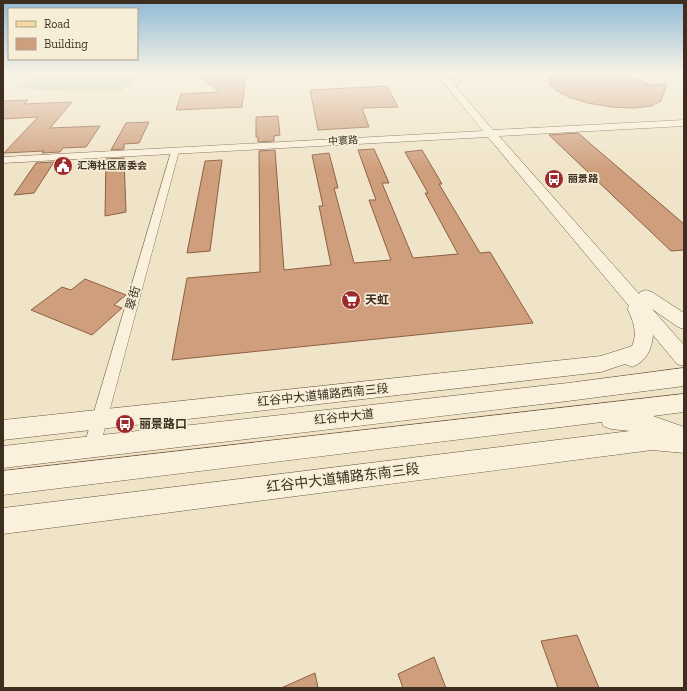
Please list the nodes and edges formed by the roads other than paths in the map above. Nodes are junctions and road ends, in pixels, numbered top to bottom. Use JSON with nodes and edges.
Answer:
{"nodes":[{"id":1,"x":469,"y":104,"type":"edge"},
{"id":2,"x":477,"y":104,"type":"edge"},
{"id":3,"x":684,"y":123,"type":"edge"},
{"id":4,"x":495,"y":133,"type":"junction"},
{"id":5,"x":175,"y":151,"type":"junction"},
{"id":6,"x":3,"y":160,"type":"edge"},
{"id":7,"x":639,"y":296,"type":"junction"},
{"id":8,"x":684,"y":330,"type":"edge"},
{"id":9,"x":640,"y":351,"type":"junction"},
{"id":10,"x":684,"y":358,"type":"edge"},
{"id":11,"x":684,"y":377,"type":"edge"},
{"id":12,"x":568,"y":392,"type":"junction"},
{"id":13,"x":684,"y":403,"type":"edge"},
{"id":14,"x":580,"y":415,"type":"junction"},
{"id":15,"x":99,"y":420,"type":"junction"},
{"id":16,"x":3,"y":430,"type":"edge"},
{"id":17,"x":684,"y":436,"type":"edge"},
{"id":18,"x":684,"y":442,"type":"edge"},
{"id":19,"x":92,"y":446,"type":"junction"},
{"id":20,"x":3,"y":456,"type":"edge"},
{"id":21,"x":3,"y":483,"type":"edge"},
{"id":22,"x":3,"y":521,"type":"edge"}],
"edges":[{"from":1,"to":4,"type":"street"},
{"from":2,"to":4,"type":"street"},
{"from":3,"to":4,"type":"street","name":"中寰路"},
{"from":4,"to":5,"type":"street","name":"中寰路"},
{"from":4,"to":7,"type":"street"},
{"from":5,"to":6,"type":"street","name":"中寰路"},
{"from":5,"to":15,"type":"street","name":"翠街"},
{"from":7,"to":8,"type":"street"},
{"from":7,"to":9,"type":"street"},
{"from":7,"to":10,"type":"street"},
{"from":9,"to":12,"type":"street"},
{"from":9,"to":15,"type":"street","name":"红谷中大道辅路西南三段"},
{"from":11,"to":12,"type":"street","name":"红谷中大道"},
{"from":12,"to":19,"type":"street","name":"红谷中大道"},
{"from":13,"to":14,"type":"street","name":"红谷中大道"},
{"from":14,"to":17,"type":"street"},
{"from":14,"to":21,"type":"street","name":"红谷中大道"},
{"from":15,"to":16,"type":"street","name":"红谷中大道辅路西南三段"},
{"from":15,"to":19,"type":"street","name":"翠街"},
{"from":18,"to":22,"type":"street","name":"红谷中大道辅路东南三段"},
{"from":19,"to":20,"type":"street","name":"红谷中大道"}]}
